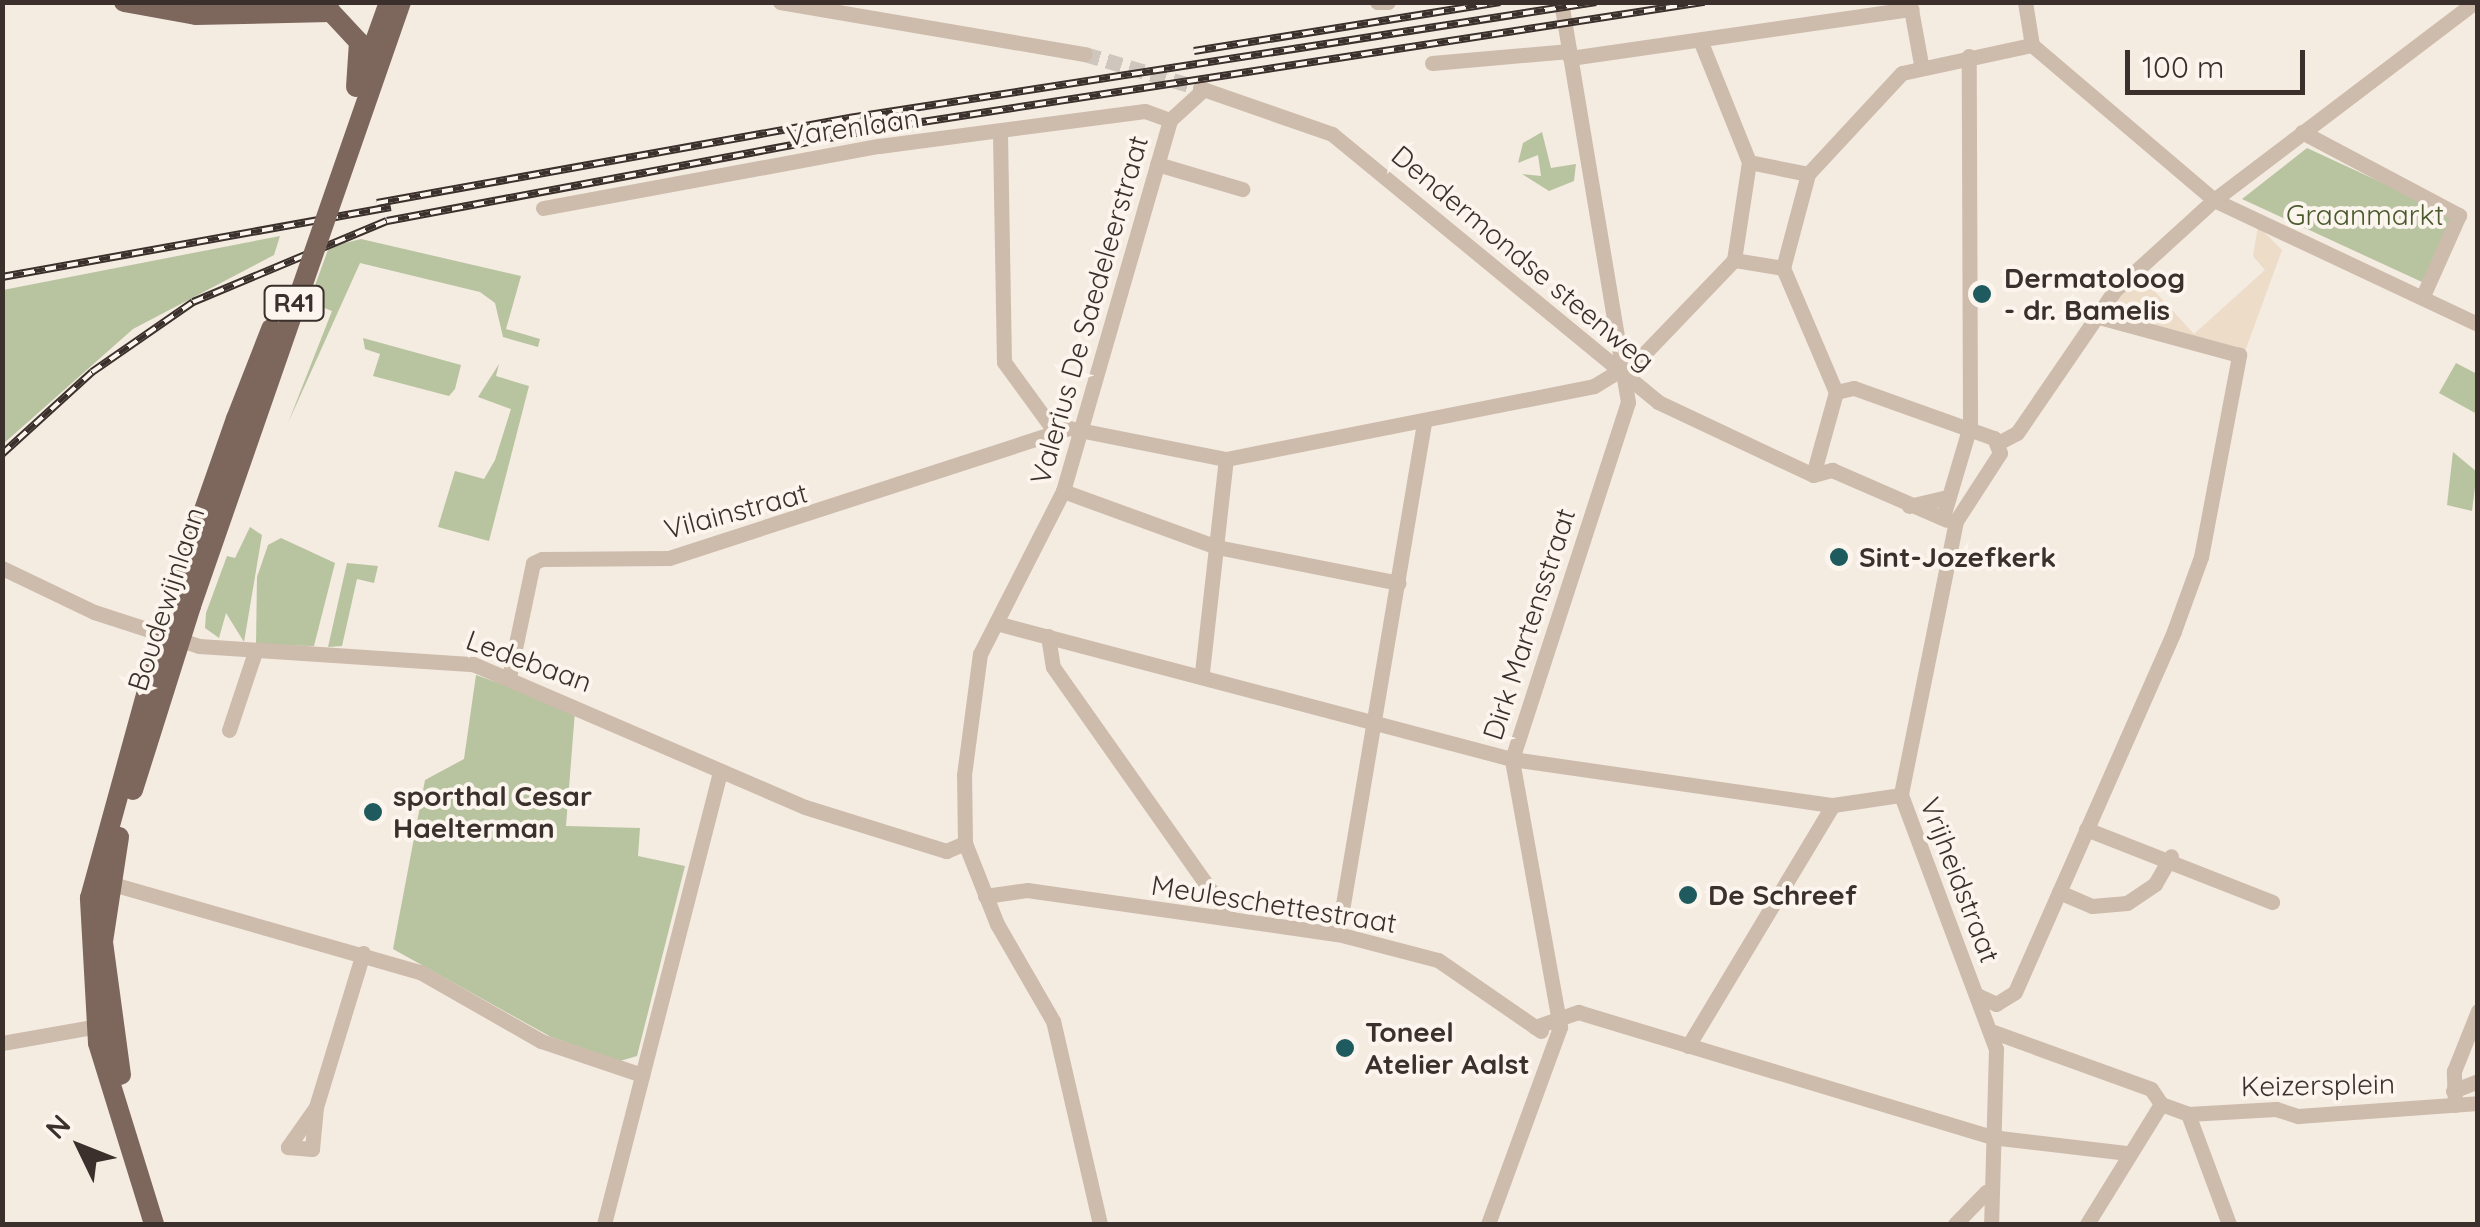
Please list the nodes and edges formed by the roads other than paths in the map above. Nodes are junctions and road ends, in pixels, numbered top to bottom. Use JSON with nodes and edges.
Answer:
{"nodes":[{"id":1,"x":389,"y":2,"type":"edge"},
{"id":2,"x":400,"y":2,"type":"edge"},
{"id":3,"x":780,"y":2,"type":"edge"},
{"id":4,"x":1377,"y":2,"type":"edge"},
{"id":5,"x":1388,"y":2,"type":"edge"},
{"id":6,"x":1561,"y":2,"type":"edge"},
{"id":7,"x":2025,"y":2,"type":"edge"},
{"id":8,"x":2475,"y":2,"type":"edge"},
{"id":9,"x":131,"y":4,"type":"edge"},
{"id":10,"x":1700,"y":40,"type":"junction"},
{"id":11,"x":2032,"y":46,"type":"junction"},
{"id":12,"x":1085,"y":54,"type":"tunnel mouth"},
{"id":13,"x":1570,"y":55,"type":"junction"},
{"id":14,"x":1969,"y":56,"type":"junction"},
{"id":15,"x":1432,"y":63,"type":"dead end"},
{"id":16,"x":1921,"y":64,"type":"junction"},
{"id":17,"x":356,"y":87,"type":"junction"},
{"id":18,"x":1202,"y":89,"type":"joint"},
{"id":19,"x":1170,"y":120,"type":"junction"},
{"id":20,"x":2302,"y":132,"type":"junction"},
{"id":21,"x":1000,"y":134,"type":"junction"},
{"id":22,"x":1750,"y":162,"type":"junction"},
{"id":23,"x":1157,"y":164,"type":"junction"},
{"id":24,"x":1808,"y":174,"type":"junction"},
{"id":25,"x":1242,"y":189,"type":"dead end"},
{"id":26,"x":2214,"y":200,"type":"junction"},
{"id":27,"x":543,"y":208,"type":"dead end"},
{"id":28,"x":1734,"y":260,"type":"junction"},
{"id":29,"x":1783,"y":268,"type":"junction"},
{"id":30,"x":2423,"y":296,"type":"junction"},
{"id":31,"x":2095,"y":316,"type":"junction"},
{"id":32,"x":2478,"y":324,"type":"edge"},
{"id":33,"x":1617,"y":373,"type":"junction"},
{"id":34,"x":1836,"y":392,"type":"junction"},
{"id":35,"x":1424,"y":423,"type":"junction"},
{"id":36,"x":1970,"y":426,"type":"junction"},
{"id":37,"x":1081,"y":429,"type":"junction"},
{"id":38,"x":1055,"y":432,"type":"junction"},
{"id":39,"x":1998,"y":444,"type":"junction"},
{"id":40,"x":1226,"y":459,"type":"junction"},
{"id":41,"x":1812,"y":474,"type":"junction"},
{"id":42,"x":1064,"y":491,"type":"junction"},
{"id":43,"x":1944,"y":498,"type":"junction"},
{"id":44,"x":1908,"y":506,"type":"junction"},
{"id":45,"x":1949,"y":519,"type":"junction"},
{"id":46,"x":1217,"y":547,"type":"junction"},
{"id":47,"x":2,"y":568,"type":"edge"},
{"id":48,"x":1398,"y":583,"type":"junction"},
{"id":49,"x":182,"y":602,"type":"junction"},
{"id":50,"x":996,"y":623,"type":"junction"},
{"id":51,"x":1048,"y":636,"type":"junction"},
{"id":52,"x":171,"y":639,"type":"junction"},
{"id":53,"x":254,"y":654,"type":"junction"},
{"id":54,"x":1202,"y":672,"type":"junction"},
{"id":55,"x":509,"y":677,"type":"junction"},
{"id":56,"x":1374,"y":721,"type":"junction"},
{"id":57,"x":229,"y":730,"type":"dead end"},
{"id":58,"x":1512,"y":760,"type":"junction"},
{"id":59,"x":720,"y":771,"type":"junction"},
{"id":60,"x":1900,"y":795,"type":"junction"},
{"id":61,"x":1833,"y":804,"type":"junction"},
{"id":62,"x":2086,"y":829,"type":"junction"},
{"id":63,"x":965,"y":843,"type":"junction"},
{"id":64,"x":2171,"y":856,"type":"junction"},
{"id":65,"x":109,"y":883,"type":"junction"},
{"id":66,"x":2059,"y":892,"type":"junction"},
{"id":67,"x":985,"y":896,"type":"junction"},
{"id":68,"x":2272,"y":902,"type":"dead end"},
{"id":69,"x":1230,"y":918,"type":"junction"},
{"id":70,"x":1338,"y":934,"type":"junction"},
{"id":71,"x":364,"y":953,"type":"junction"},
{"id":72,"x":1977,"y":995,"type":"junction"},
{"id":73,"x":2478,"y":1011,"type":"edge"},
{"id":74,"x":1559,"y":1014,"type":"junction"},
{"id":75,"x":101,"y":1026,"type":"junction"},
{"id":76,"x":1535,"y":1027,"type":"junction"},
{"id":77,"x":1991,"y":1031,"type":"junction"},
{"id":78,"x":1556,"y":1040,"type":"junction"},
{"id":79,"x":2,"y":1043,"type":"edge"},
{"id":80,"x":1688,"y":1046,"type":"junction"},
{"id":81,"x":642,"y":1075,"type":"junction"},
{"id":82,"x":2478,"y":1080,"type":"edge"},
{"id":83,"x":2454,"y":1098,"type":"junction"},
{"id":84,"x":2478,"y":1103,"type":"edge"},
{"id":85,"x":2160,"y":1104,"type":"junction"},
{"id":86,"x":316,"y":1107,"type":"dead end"},
{"id":87,"x":2188,"y":1114,"type":"junction"},
{"id":88,"x":1991,"y":1137,"type":"junction"},
{"id":89,"x":2128,"y":1153,"type":"junction"},
{"id":90,"x":1986,"y":1192,"type":"junction"},
{"id":91,"x":154,"y":1224,"type":"edge"},
{"id":92,"x":169,"y":1224,"type":"edge"},
{"id":93,"x":604,"y":1224,"type":"edge"},
{"id":94,"x":1100,"y":1224,"type":"edge"},
{"id":95,"x":1488,"y":1224,"type":"edge"},
{"id":96,"x":1955,"y":1224,"type":"edge"},
{"id":97,"x":1991,"y":1224,"type":"edge"},
{"id":98,"x":2087,"y":1224,"type":"edge"},
{"id":99,"x":2229,"y":1224,"type":"edge"}],
"edges":[{"from":1,"to":17,"type":"main road","name":"Boudewijnlaan","number":"R41"},
{"from":2,"to":49,"type":"main road","name":"Boudewijnlaan","number":"R41","bridge":true},
{"from":3,"to":12,"type":"street"},
{"from":4,"to":5,"type":"street"},
{"from":6,"to":13,"type":"street","name":"Dirk Martensstraat"},
{"from":7,"to":11,"type":"street"},
{"from":8,"to":20,"type":"street"},
{"from":9,"to":17,"type":"main road","name":"Boudewijnlaan"},
{"from":10,"to":13,"type":"street"},
{"from":10,"to":16,"type":"street"},
{"from":10,"to":22,"type":"street"},
{"from":11,"to":14,"type":"street"},
{"from":11,"to":26,"type":"street"},
{"from":13,"to":15,"type":"street"},
{"from":13,"to":33,"type":"street","name":"Dirk Martensstraat"},
{"from":14,"to":16,"type":"street"},
{"from":14,"to":36,"type":"street"},
{"from":16,"to":24,"type":"street"},
{"from":17,"to":49,"type":"main road","name":"Boudewijnlaan","number":"R41","bridge":true},
{"from":18,"to":19,"type":"street","name":"Valerius De Saedeleerstraat"},
{"from":18,"to":33,"type":"street","name":"Dendermondse steenweg"},
{"from":19,"to":21,"type":"street","name":"Varenlaan"},
{"from":19,"to":23,"type":"street","name":"Valerius De Saedeleerstraat"},
{"from":20,"to":26,"type":"street"},
{"from":20,"to":30,"type":"street"},
{"from":21,"to":27,"type":"street","name":"Varenlaan"},
{"from":21,"to":38,"type":"street"},
{"from":22,"to":24,"type":"street"},
{"from":22,"to":28,"type":"street"},
{"from":23,"to":25,"type":"street"},
{"from":23,"to":37,"type":"street","name":"Valerius De Saedeleerstraat"},
{"from":24,"to":29,"type":"street"},
{"from":26,"to":30,"type":"street"},
{"from":26,"to":31,"type":"street"},
{"from":28,"to":29,"type":"street"},
{"from":28,"to":33,"type":"street"},
{"from":29,"to":34,"type":"street"},
{"from":30,"to":32,"type":"street"},
{"from":31,"to":39,"type":"street"},
{"from":31,"to":62,"type":"street"},
{"from":33,"to":35,"type":"street"},
{"from":33,"to":41,"type":"street","name":"Dendermondse steenweg"},
{"from":33,"to":58,"type":"street","name":"Dirk Martensstraat"},
{"from":34,"to":36,"type":"street"},
{"from":34,"to":41,"type":"street"},
{"from":35,"to":40,"type":"street"},
{"from":35,"to":48,"type":"street"},
{"from":36,"to":39,"type":"street"},
{"from":36,"to":43,"type":"street"},
{"from":37,"to":38,"type":"street"},
{"from":37,"to":40,"type":"street"},
{"from":37,"to":42,"type":"street","name":"Valerius De Saedeleerstraat"},
{"from":38,"to":55,"type":"street","name":"Vilainstraat"},
{"from":39,"to":45,"type":"street"},
{"from":40,"to":46,"type":"street"},
{"from":41,"to":44,"type":"street","name":"Dendermondse steenweg"},
{"from":42,"to":46,"type":"street"},
{"from":42,"to":50,"type":"street","name":"Valerius De Saedeleerstraat"},
{"from":43,"to":44,"type":"street"},
{"from":43,"to":45,"type":"street"},
{"from":44,"to":45,"type":"street","name":"Dendermondse steenweg"},
{"from":45,"to":60,"type":"street","name":"Vrijheidstraat"},
{"from":46,"to":48,"type":"street"},
{"from":46,"to":54,"type":"street"},
{"from":47,"to":52,"type":"street","name":"Ledebaan"},
{"from":48,"to":56,"type":"street"},
{"from":49,"to":52,"type":"main road","name":"Boudewijnlaan","number":"R41"},
{"from":50,"to":51,"type":"street"},
{"from":50,"to":63,"type":"street","name":"Valerius De Saedeleerstraat"},
{"from":51,"to":54,"type":"street"},
{"from":51,"to":69,"type":"street"},
{"from":52,"to":53,"type":"street","name":"Ledebaan"},
{"from":52,"to":65,"type":"main road","name":"Boudewijnlaan","number":"R41"},
{"from":52,"to":75,"type":"main road","name":"Boudewijnlaan","number":"R41"},
{"from":53,"to":55,"type":"street","name":"Ledebaan"},
{"from":53,"to":57,"type":"street"},
{"from":54,"to":56,"type":"street"},
{"from":55,"to":59,"type":"street","name":"Ledebaan"},
{"from":56,"to":58,"type":"street"},
{"from":56,"to":70,"type":"street"},
{"from":58,"to":61,"type":"street"},
{"from":58,"to":74,"type":"street","name":"Dirk Martensstraat"},
{"from":59,"to":63,"type":"street","name":"Ledebaan"},
{"from":59,"to":81,"type":"street"},
{"from":60,"to":61,"type":"street"},
{"from":60,"to":72,"type":"street","name":"Vrijheidstraat"},
{"from":61,"to":80,"type":"street"},
{"from":62,"to":64,"type":"street"},
{"from":62,"to":66,"type":"street"},
{"from":63,"to":67,"type":"street","name":"Valerius De Saedeleerstraat"},
{"from":64,"to":66,"type":"street"},
{"from":64,"to":68,"type":"street"},
{"from":65,"to":71,"type":"street"},
{"from":65,"to":75,"type":"main road","name":"Boudewijnlaan","number":"R41"},
{"from":66,"to":72,"type":"street"},
{"from":67,"to":69,"type":"street","name":"Meuleschettestraat"},
{"from":67,"to":94,"type":"street","name":"Valerius De Saedeleerstraat"},
{"from":69,"to":70,"type":"street","name":"Meuleschettestraat"},
{"from":70,"to":76,"type":"street","name":"Meuleschettestraat"},
{"from":71,"to":81,"type":"street"},
{"from":71,"to":86,"type":"street"},
{"from":72,"to":77,"type":"street","name":"Vrijheidstraat"},
{"from":73,"to":83,"type":"street"},
{"from":74,"to":76,"type":"street"},
{"from":74,"to":78,"type":"street","name":"Dirk Martensstraat"},
{"from":74,"to":80,"type":"street"},
{"from":75,"to":79,"type":"street"},
{"from":75,"to":91,"type":"main road","name":"Boudewijnlaan","number":"R41"},
{"from":75,"to":92,"type":"main road","name":"Boudewijnlaan","number":"R41"},
{"from":76,"to":78,"type":"street","name":"Meuleschettestraat"},
{"from":77,"to":85,"type":"street","name":"Keizersplein"},
{"from":77,"to":88,"type":"street","name":"Vrijheidstraat"},
{"from":78,"to":95,"type":"street","name":"Dirk Martensstraat"},
{"from":80,"to":88,"type":"street"},
{"from":81,"to":93,"type":"street"},
{"from":82,"to":83,"type":"street","name":"Keizersplein"},
{"from":83,"to":84,"type":"street","name":"Keizersplein"},
{"from":83,"to":87,"type":"street","name":"Keizersplein"},
{"from":85,"to":87,"type":"street","name":"Keizersplein"},
{"from":85,"to":89,"type":"street"},
{"from":87,"to":99,"type":"street"},
{"from":88,"to":89,"type":"street"},
{"from":88,"to":90,"type":"street","name":"Vrijheidstraat"},
{"from":89,"to":98,"type":"street"},
{"from":90,"to":96,"type":"street"},
{"from":90,"to":97,"type":"street","name":"Vrijheidstraat"}]}
